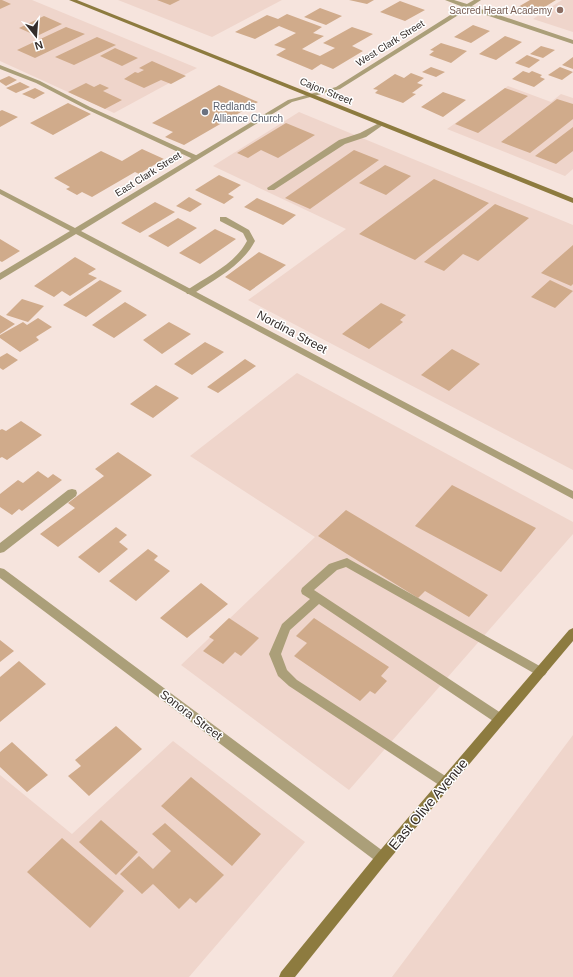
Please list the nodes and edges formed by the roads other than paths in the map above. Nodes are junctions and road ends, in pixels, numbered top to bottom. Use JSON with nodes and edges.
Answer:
{"nodes":[{"id":1,"x":72,"y":0,"type":"edge"},
{"id":2,"x":448,"y":0,"type":"edge"},
{"id":3,"x":478,"y":0,"type":"edge"},
{"id":4,"x":468,"y":7,"type":"junction"},
{"id":5,"x":573,"y":42,"type":"edge"},
{"id":6,"x":0,"y":67,"type":"edge"},
{"id":7,"x":310,"y":95,"type":"junction"},
{"id":8,"x":381,"y":124,"type":"junction"},
{"id":9,"x":196,"y":157,"type":"junction"},
{"id":10,"x":271,"y":188,"type":"dead end"},
{"id":11,"x":0,"y":190,"type":"edge"},
{"id":12,"x":573,"y":202,"type":"edge"},
{"id":13,"x":223,"y":219,"type":"dead end"},
{"id":14,"x":75,"y":231,"type":"junction"},
{"id":15,"x":0,"y":277,"type":"edge"},
{"id":16,"x":190,"y":292,"type":"junction"},
{"id":17,"x":72,"y":493,"type":"dead end"},
{"id":18,"x":573,"y":495,"type":"edge"},
{"id":19,"x":0,"y":549,"type":"edge"},
{"id":20,"x":0,"y":572,"type":"edge"},
{"id":21,"x":318,"y":598,"type":"junction"},
{"id":22,"x":573,"y":633,"type":"edge"},
{"id":23,"x":541,"y":672,"type":"junction"},
{"id":24,"x":500,"y":719,"type":"junction"},
{"id":25,"x":446,"y":783,"type":"junction"},
{"id":26,"x":382,"y":858,"type":"junction"},
{"id":27,"x":286,"y":977,"type":"edge"}],
"edges":[{"from":1,"to":7,"type":"street","name":"Cajon Street"},
{"from":2,"to":4,"type":"street"},
{"from":3,"to":4,"type":"street","name":"West Clark Street"},
{"from":4,"to":5,"type":"street"},
{"from":4,"to":7,"type":"street","name":"West Clark Street"},
{"from":6,"to":9,"type":"street"},
{"from":7,"to":8,"type":"street","name":"Cajon Street"},
{"from":7,"to":9,"type":"street","name":"East Clark Street"},
{"from":8,"to":10,"type":"street"},
{"from":8,"to":12,"type":"street","name":"Cajon Street"},
{"from":9,"to":14,"type":"street","name":"East Clark Street"},
{"from":11,"to":14,"type":"street","name":"Nordina Street"},
{"from":13,"to":16,"type":"street"},
{"from":14,"to":15,"type":"street","name":"East Clark Street"},
{"from":14,"to":16,"type":"street","name":"Nordina Street"},
{"from":16,"to":18,"type":"street","name":"Nordina Street"},
{"from":17,"to":19,"type":"street"},
{"from":20,"to":26,"type":"street","name":"Sonora Street"},
{"from":21,"to":23,"type":"street"},
{"from":21,"to":24,"type":"street"},
{"from":21,"to":25,"type":"street"},
{"from":22,"to":23,"type":"street","name":"East Olive Avenue"},
{"from":23,"to":24,"type":"street","name":"East Olive Avenue"},
{"from":24,"to":25,"type":"street","name":"East Olive Avenue"},
{"from":25,"to":26,"type":"street","name":"East Olive Avenue"},
{"from":26,"to":27,"type":"street","name":"East Olive Avenue"}]}
